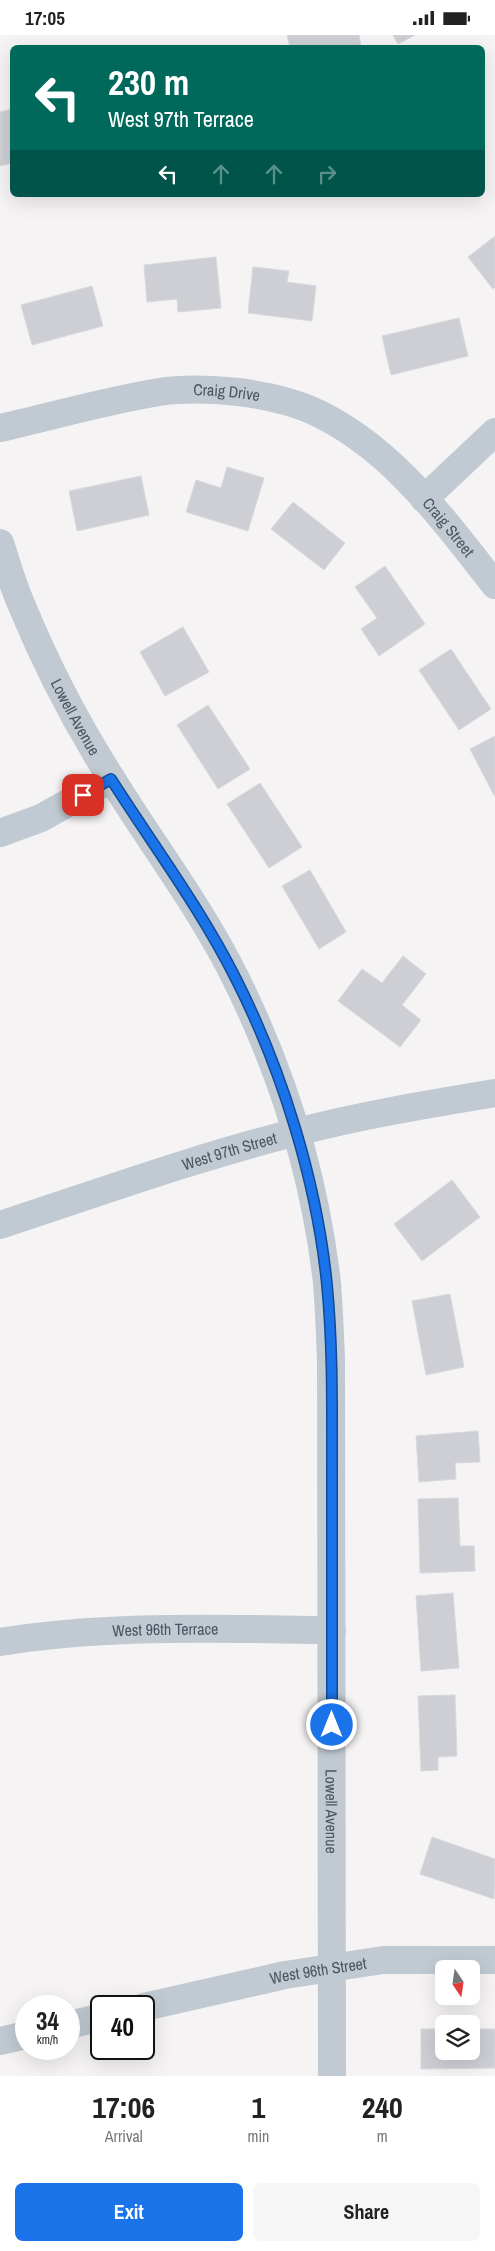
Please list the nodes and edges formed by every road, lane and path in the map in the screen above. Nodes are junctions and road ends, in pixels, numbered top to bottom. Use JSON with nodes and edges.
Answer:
{"nodes":[{"id":1,"x":0,"y":428,"type":"edge"},
{"id":2,"x":495,"y":432,"type":"edge"},
{"id":3,"x":424,"y":499,"type":"junction"},
{"id":4,"x":0,"y":543,"type":"edge"},
{"id":5,"x":495,"y":585,"type":"edge"},
{"id":6,"x":111,"y":779,"type":"junction"},
{"id":7,"x":0,"y":833,"type":"edge"},
{"id":8,"x":495,"y":1093,"type":"edge"},
{"id":9,"x":297,"y":1132,"type":"junction"},
{"id":10,"x":0,"y":1225,"type":"edge"},
{"id":11,"x":332,"y":1630,"type":"junction"},
{"id":12,"x":0,"y":1642,"type":"edge"},
{"id":13,"x":495,"y":1960,"type":"edge"},
{"id":14,"x":332,"y":1968,"type":"junction"},
{"id":15,"x":155,"y":2005,"type":"edge"},
{"id":16,"x":15,"y":2038,"type":"edge"},
{"id":17,"x":0,"y":2041,"type":"edge"},
{"id":18,"x":332,"y":2076,"type":"edge"}],
"edges":[{"from":1,"to":3,"type":"street","name":"Craig Drive"},
{"from":2,"to":3,"type":"street","name":"Craig Street"},
{"from":3,"to":5,"type":"street","name":"Craig Street"},
{"from":4,"to":6,"type":"street","name":"Lowell Avenue"},
{"from":6,"to":7,"type":"street"},
{"from":6,"to":9,"type":"street","name":"Lowell Avenue"},
{"from":8,"to":9,"type":"street","name":"West 97th Street"},
{"from":9,"to":10,"type":"street","name":"West 97th Street"},
{"from":9,"to":11,"type":"street","name":"Lowell Avenue"},
{"from":11,"to":12,"type":"street","name":"West 96th Terrace"},
{"from":11,"to":14,"type":"street","name":"Lowell Avenue"},
{"from":13,"to":14,"type":"street","name":"West 96th Street"},
{"from":14,"to":15,"type":"street","name":"West 96th Street"},
{"from":14,"to":18,"type":"street","name":"Lowell Avenue"},
{"from":16,"to":17,"type":"street"}]}
